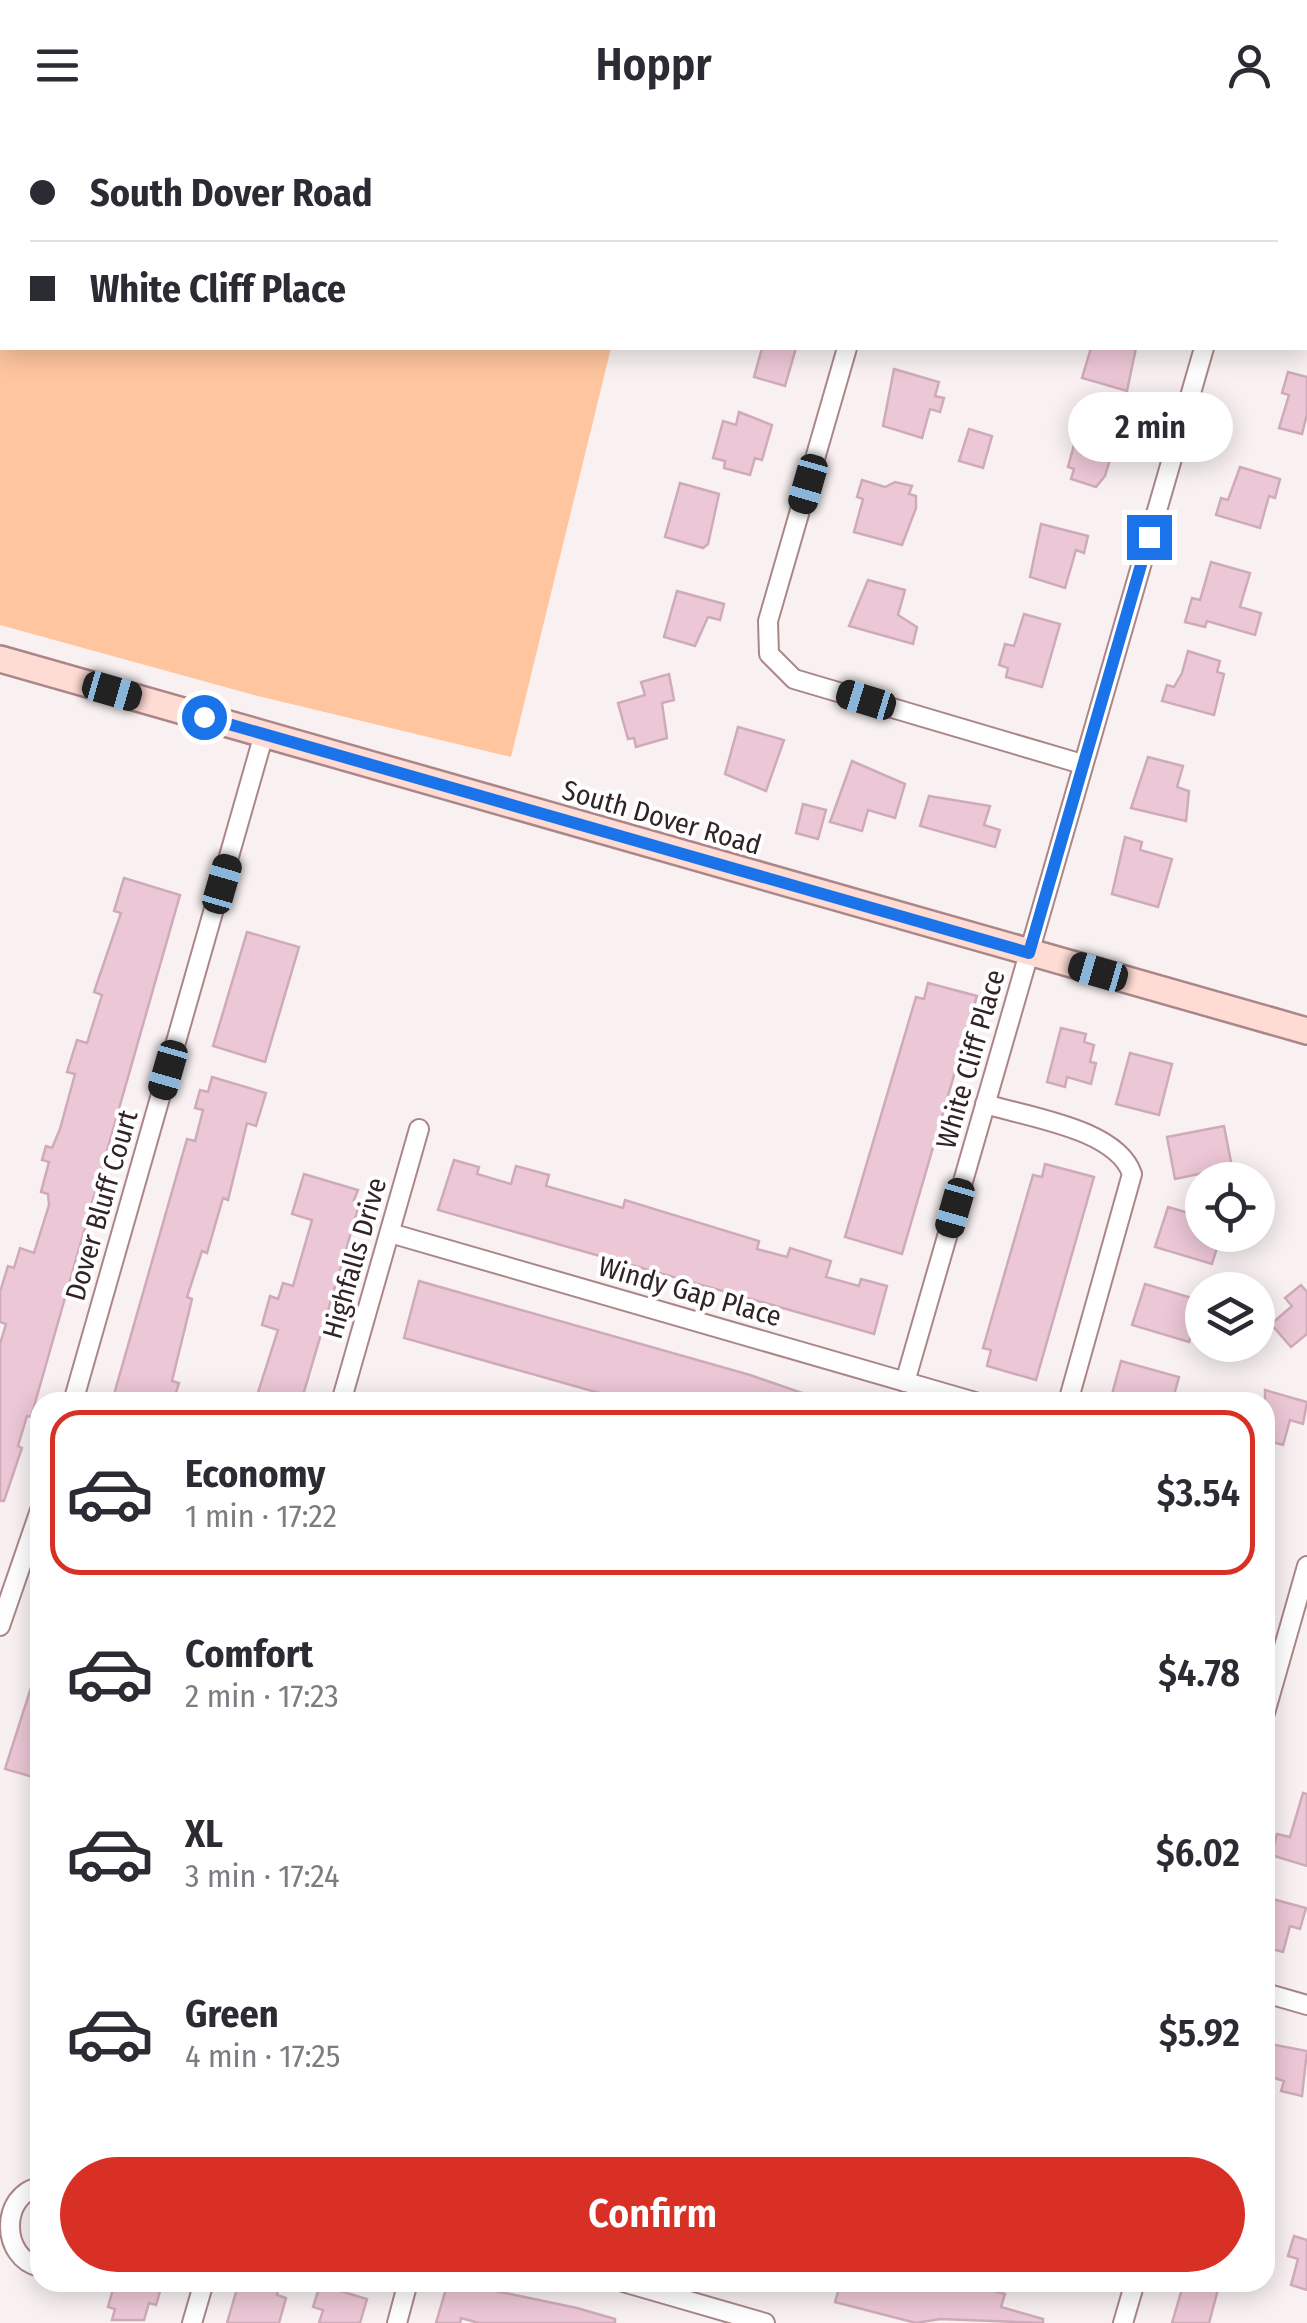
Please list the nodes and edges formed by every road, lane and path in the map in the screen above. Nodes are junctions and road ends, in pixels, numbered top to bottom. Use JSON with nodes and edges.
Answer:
{"nodes":[{"id":1,"x":846,"y":350,"type":"edge"},
{"id":2,"x":1203,"y":350,"type":"edge"},
{"id":3,"x":0,"y":659,"type":"edge"},
{"id":4,"x":264,"y":734,"type":"junction"},
{"id":5,"x":1082,"y":764,"type":"junction"},
{"id":6,"x":1029,"y":953,"type":"junction"},
{"id":7,"x":1307,"y":1031,"type":"edge"},
{"id":8,"x":985,"y":1104,"type":"junction"},
{"id":9,"x":419,"y":1129,"type":"dead end"},
{"id":10,"x":390,"y":1233,"type":"junction"},
{"id":11,"x":905,"y":1382,"type":"junction"},
{"id":12,"x":76,"y":1392,"type":"edge"},
{"id":13,"x":344,"y":1392,"type":"edge"},
{"id":14,"x":940,"y":1392,"type":"edge"},
{"id":15,"x":1071,"y":1392,"type":"edge"},
{"id":16,"x":30,"y":1539,"type":"edge"},
{"id":17,"x":1307,"y":1566,"type":"edge"},
{"id":18,"x":0,"y":1626,"type":"edge"},
{"id":19,"x":1275,"y":1678,"type":"edge"},
{"id":20,"x":1275,"y":1996,"type":"edge"},
{"id":21,"x":1307,"y":2005,"type":"edge"},
{"id":22,"x":30,"y":2191,"type":"edge"},
{"id":23,"x":30,"y":2265,"type":"edge"},
{"id":24,"x":201,"y":2292,"type":"edge"},
{"id":25,"x":405,"y":2292,"type":"edge"},
{"id":26,"x":662,"y":2292,"type":"edge"},
{"id":27,"x":1132,"y":2292,"type":"edge"},
{"id":28,"x":192,"y":2323,"type":"edge"},
{"id":29,"x":396,"y":2323,"type":"edge"},
{"id":30,"x":765,"y":2323,"type":"edge"},
{"id":31,"x":1123,"y":2323,"type":"edge"}],
"edges":[{"from":1,"to":5,"type":"street"},
{"from":2,"to":5,"type":"street","name":"White Cliff Place"},
{"from":3,"to":4,"type":"street","name":"South Dover Road"},
{"from":4,"to":6,"type":"street","name":"South Dover Road"},
{"from":4,"to":12,"type":"street","name":"Dover Bluff Court"},
{"from":5,"to":6,"type":"street","name":"White Cliff Place"},
{"from":6,"to":7,"type":"street","name":"South Dover Road"},
{"from":6,"to":8,"type":"street","name":"White Cliff Place"},
{"from":8,"to":11,"type":"street","name":"White Cliff Place"},
{"from":8,"to":15,"type":"street"},
{"from":9,"to":10,"type":"street","name":"Highfalls Drive"},
{"from":10,"to":11,"type":"street","name":"Windy Gap Place"},
{"from":10,"to":13,"type":"street","name":"Highfalls Drive"},
{"from":11,"to":14,"type":"street","name":"Windy Gap Place"},
{"from":16,"to":18,"type":"street"},
{"from":17,"to":19,"type":"street"},
{"from":20,"to":21,"type":"street"},
{"from":22,"to":23,"type":"street"},
{"from":24,"to":28,"type":"street"},
{"from":25,"to":29,"type":"street"},
{"from":26,"to":30,"type":"street"},
{"from":27,"to":31,"type":"street"}]}
